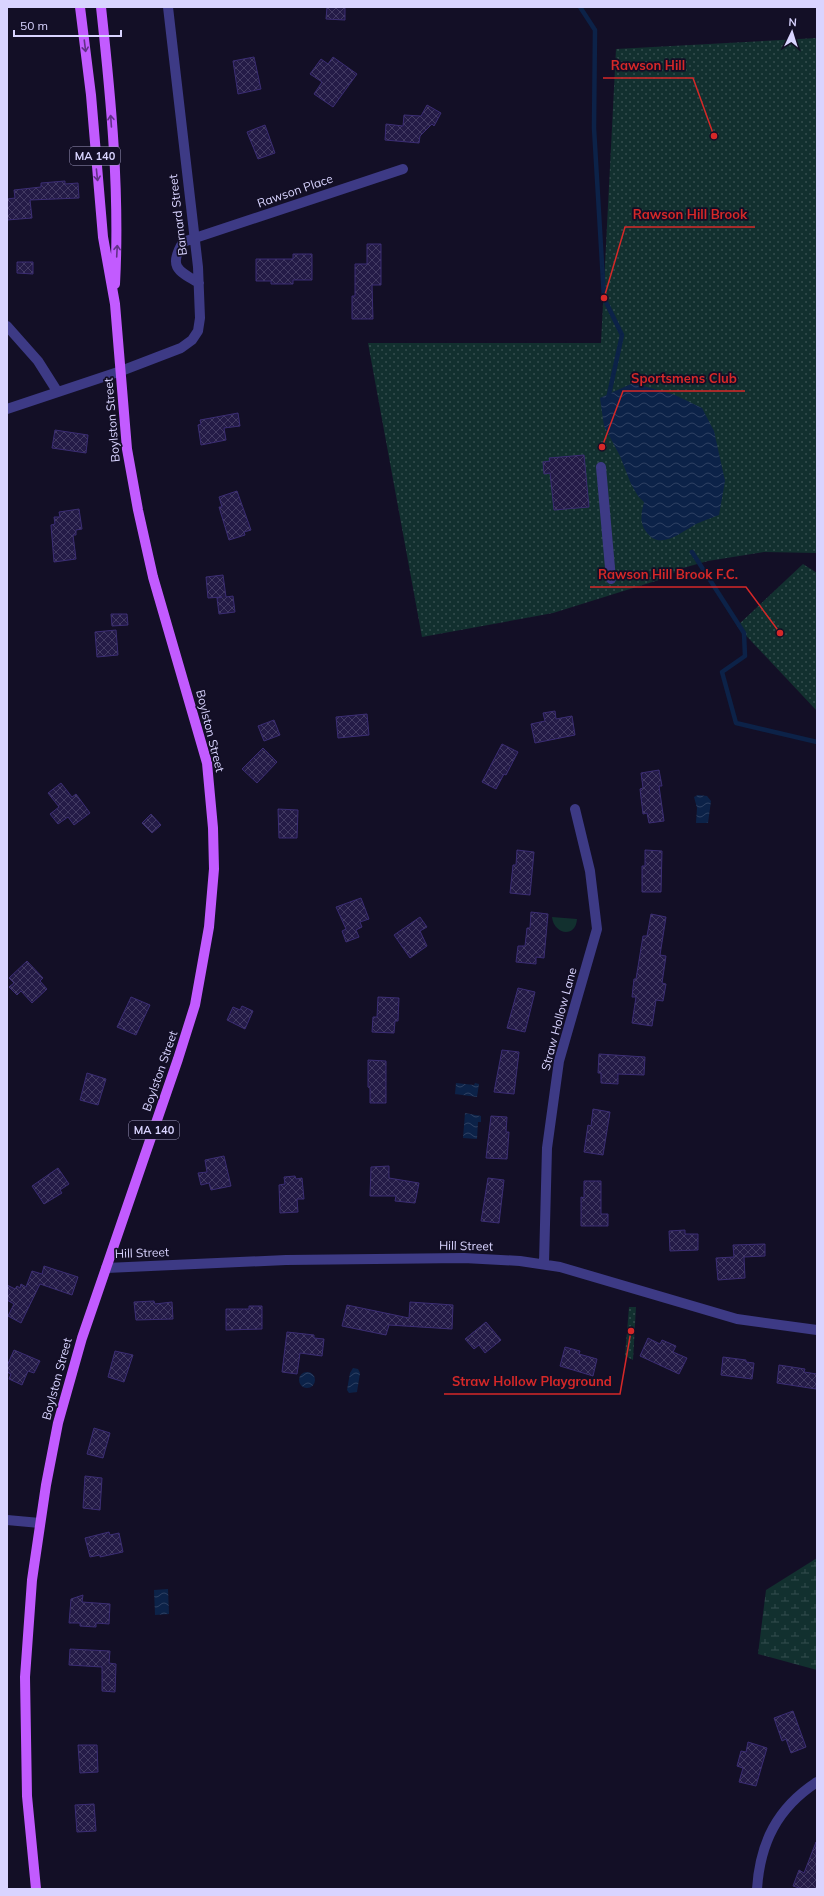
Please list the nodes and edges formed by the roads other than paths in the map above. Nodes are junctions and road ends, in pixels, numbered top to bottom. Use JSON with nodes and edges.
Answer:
{"nodes":[{"id":1,"x":80,"y":7,"type":"edge"},
{"id":2,"x":101,"y":7,"type":"edge"},
{"id":3,"x":168,"y":7,"type":"edge"},
{"id":4,"x":403,"y":169,"type":"dead end"},
{"id":5,"x":194,"y":239,"type":"junction"},
{"id":6,"x":199,"y":283,"type":"junction"},
{"id":7,"x":115,"y":304,"type":"junction"},
{"id":8,"x":7,"y":326,"type":"edge"},
{"id":9,"x":121,"y":371,"type":"junction"},
{"id":10,"x":57,"y":392,"type":"junction"},
{"id":11,"x":7,"y":409,"type":"edge"},
{"id":12,"x":601,"y":467,"type":"dead end"},
{"id":13,"x":611,"y":579,"type":"dead end"},
{"id":14,"x":574,"y":809,"type":"dead end"},
{"id":15,"x":544,"y":1264,"type":"junction"},
{"id":16,"x":106,"y":1268,"type":"junction"},
{"id":17,"x":817,"y":1330,"type":"edge"},
{"id":18,"x":7,"y":1520,"type":"edge"},
{"id":19,"x":40,"y":1522,"type":"junction"},
{"id":20,"x":817,"y":1782,"type":"edge"},
{"id":21,"x":36,"y":1889,"type":"edge"},
{"id":22,"x":757,"y":1889,"type":"edge"}],
"edges":[{"from":1,"to":7,"type":"main road","name":"Boylston Street","number":"MA 140","one_way":true},
{"from":7,"to":2,"type":"main road","name":"Boylston Street","number":"MA 140","one_way":true},
{"from":3,"to":5,"type":"street","name":"Barnard Street"},
{"from":4,"to":5,"type":"street","name":"Rawson Place"},
{"from":5,"to":6,"type":"street","name":"Barnard Street"},
{"from":5,"to":6,"type":"street","name":"Rawson Place"},
{"from":6,"to":9,"type":"street","name":"Barnard Street"},
{"from":7,"to":9,"type":"main road","name":"Boylston Street","number":"MA 140"},
{"from":8,"to":10,"type":"street"},
{"from":9,"to":10,"type":"street","name":"Barnard Street"},
{"from":9,"to":16,"type":"main road","name":"Boylston Street","number":"MA 140"},
{"from":10,"to":11,"type":"street","name":"Barnard Street"},
{"from":12,"to":13,"type":"street"},
{"from":14,"to":15,"type":"street","name":"Straw Hollow Lane"},
{"from":15,"to":16,"type":"street","name":"Hill Street"},
{"from":15,"to":17,"type":"street","name":"Hill Street"},
{"from":16,"to":19,"type":"main road","name":"Boylston Street","number":"MA 140"},
{"from":18,"to":19,"type":"street"},
{"from":19,"to":21,"type":"main road","name":"Boylston Street","number":"MA 140"},
{"from":20,"to":22,"type":"street"}]}
